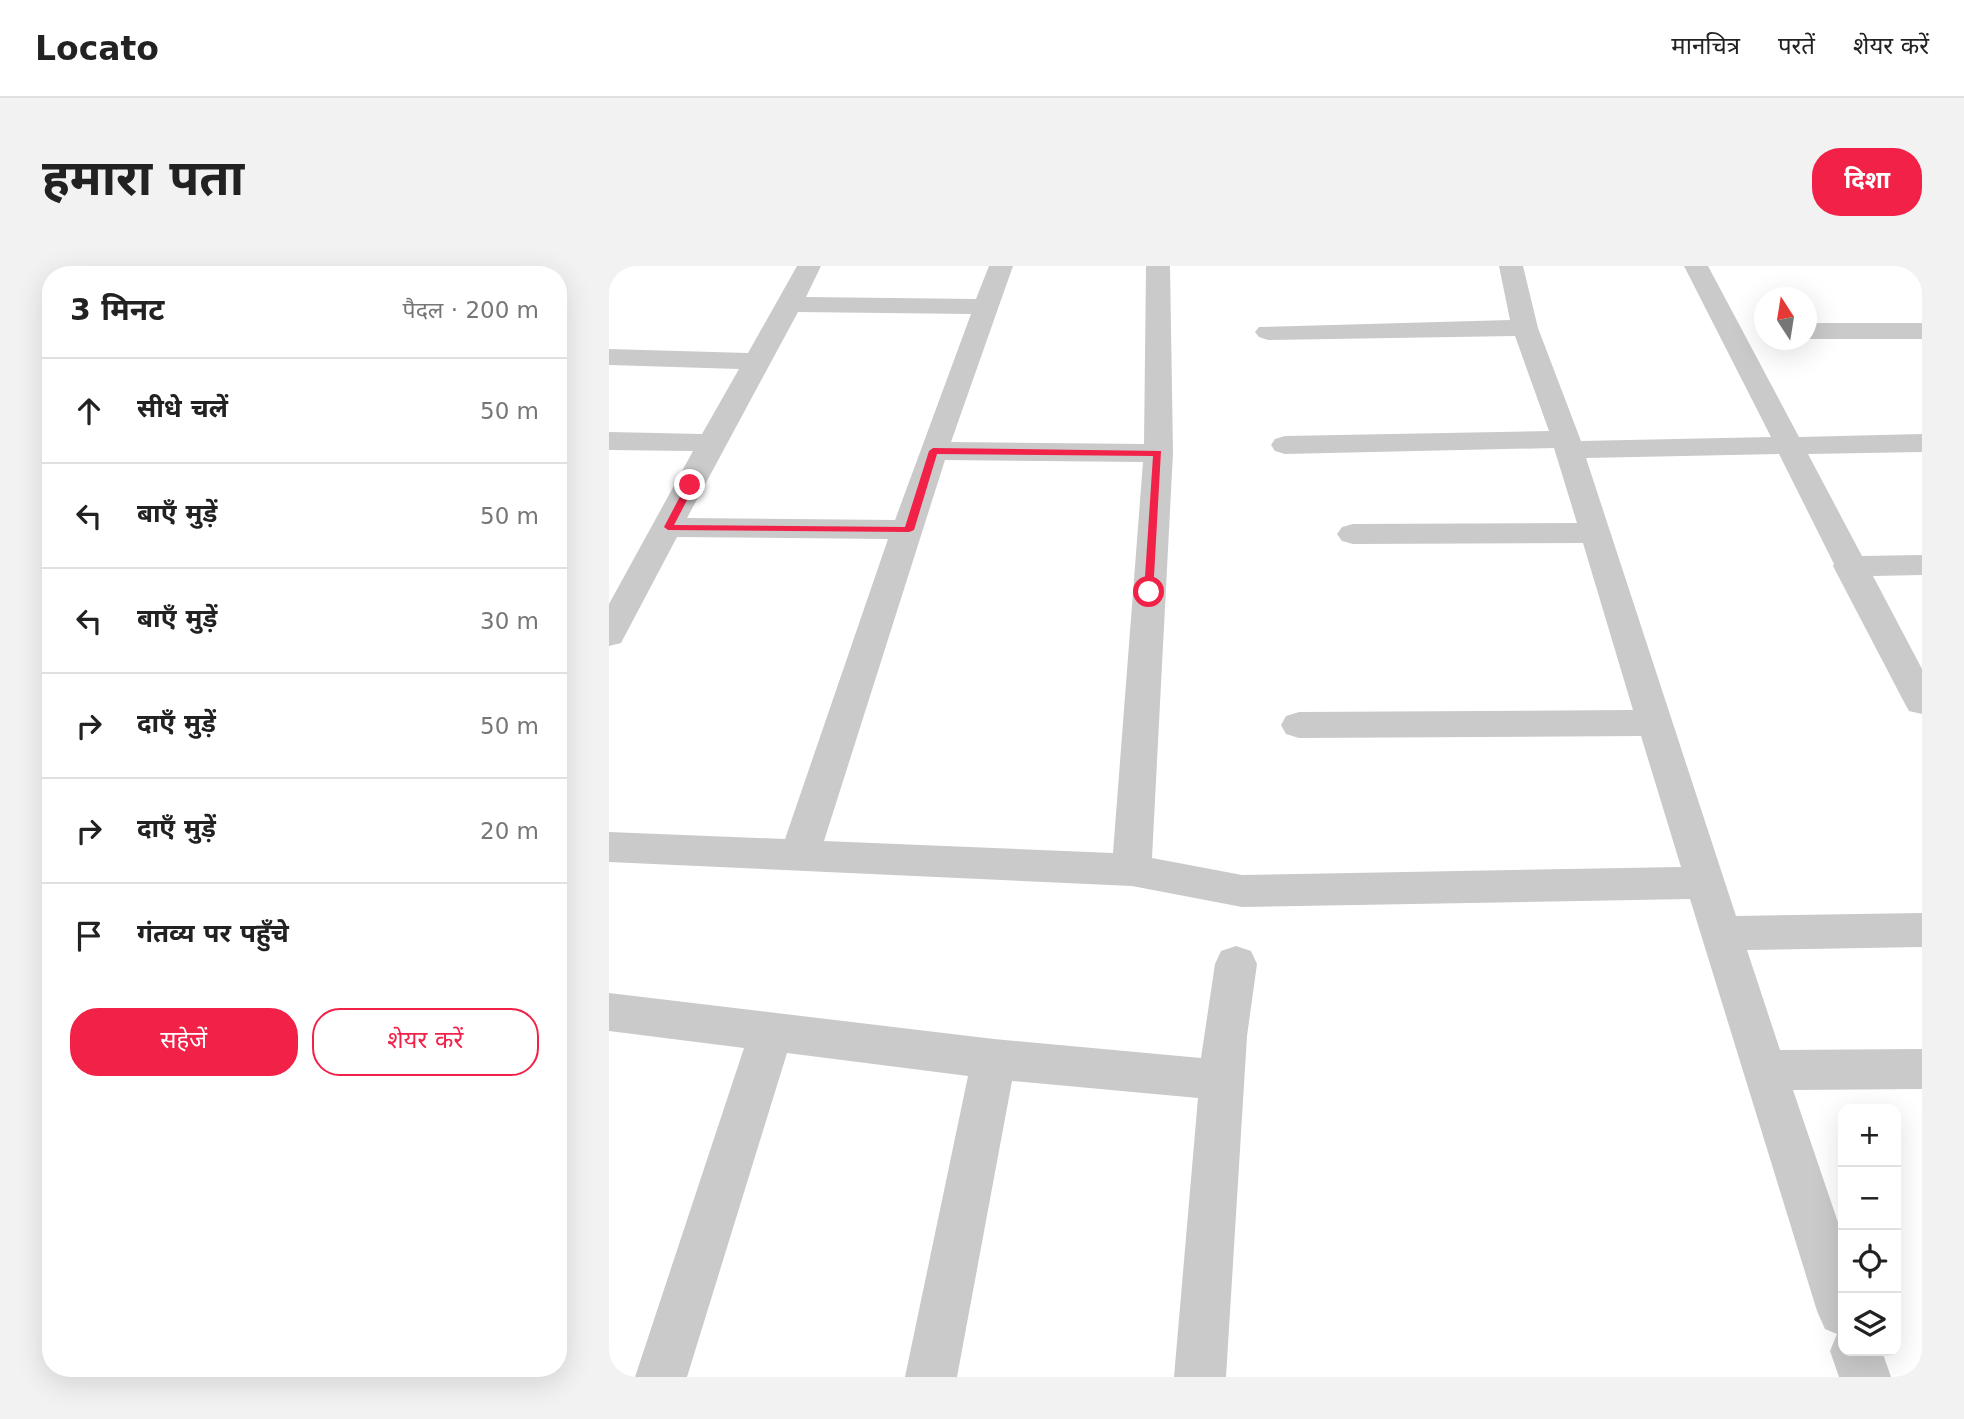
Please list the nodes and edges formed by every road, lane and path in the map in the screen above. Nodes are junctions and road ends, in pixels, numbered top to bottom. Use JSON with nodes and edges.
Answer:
{"nodes":[{"id":1,"x":809,"y":266,"type":"edge"},
{"id":2,"x":1001,"y":266,"type":"edge"},
{"id":3,"x":1159,"y":266,"type":"edge"},
{"id":4,"x":1511,"y":266,"type":"edge"},
{"id":5,"x":1696,"y":266,"type":"edge"},
{"id":6,"x":790,"y":304,"type":"junction"},
{"id":7,"x":988,"y":307,"type":"junction"},
{"id":8,"x":1525,"y":328,"type":"junction"},
{"id":9,"x":1817,"y":331,"type":"edge"},
{"id":10,"x":1922,"y":331,"type":"edge"},
{"id":11,"x":1268,"y":332,"type":"dead end"},
{"id":12,"x":609,"y":357,"type":"edge"},
{"id":13,"x":756,"y":361,"type":"junction"},
{"id":14,"x":609,"y":441,"type":"edge"},
{"id":15,"x":712,"y":443,"type":"junction"},
{"id":16,"x":1922,"y":443,"type":"edge"},
{"id":17,"x":1789,"y":444,"type":"junction"},
{"id":18,"x":1567,"y":445,"type":"junction"},
{"id":19,"x":1285,"y":446,"type":"dead end"},
{"id":20,"x":933,"y":451,"type":"junction"},
{"id":21,"x":1158,"y":453,"type":"junction"},
{"id":22,"x":668,"y":527,"type":"junction"},
{"id":23,"x":909,"y":530,"type":"junction"},
{"id":24,"x":1595,"y":533,"type":"junction"},
{"id":25,"x":1353,"y":534,"type":"dead end"},
{"id":26,"x":1922,"y":565,"type":"edge"},
{"id":27,"x":1849,"y":566,"type":"junction"},
{"id":28,"x":613,"y":621,"type":"edge"},
{"id":29,"x":1922,"y":702,"type":"edge"},
{"id":30,"x":1655,"y":723,"type":"junction"},
{"id":31,"x":1299,"y":726,"type":"dead end"},
{"id":32,"x":609,"y":847,"type":"edge"},
{"id":33,"x":799,"y":857,"type":"junction"},
{"id":34,"x":1132,"y":870,"type":"junction"},
{"id":35,"x":1705,"y":883,"type":"junction"},
{"id":36,"x":1922,"y":930,"type":"edge"},
{"id":37,"x":1721,"y":933,"type":"junction"},
{"id":38,"x":1236,"y":964,"type":"dead end"},
{"id":39,"x":609,"y":1012,"type":"edge"},
{"id":40,"x":771,"y":1032,"type":"junction"},
{"id":41,"x":994,"y":1059,"type":"junction"},
{"id":42,"x":1922,"y":1069,"type":"edge"},
{"id":43,"x":1764,"y":1070,"type":"junction"},
{"id":44,"x":1222,"y":1080,"type":"junction"},
{"id":45,"x":1838,"y":1296,"type":"edge"},
{"id":46,"x":1858,"y":1356,"type":"edge"},
{"id":47,"x":661,"y":1377,"type":"edge"},
{"id":48,"x":931,"y":1377,"type":"edge"},
{"id":49,"x":1200,"y":1377,"type":"edge"},
{"id":50,"x":1865,"y":1377,"type":"edge"}],
"edges":[{"from":1,"to":6,"type":"street"},
{"from":2,"to":7,"type":"street"},
{"from":3,"to":21,"type":"street"},
{"from":4,"to":8,"type":"street"},
{"from":5,"to":17,"type":"street"},
{"from":6,"to":7,"type":"street"},
{"from":6,"to":13,"type":"street"},
{"from":7,"to":20,"type":"street"},
{"from":8,"to":11,"type":"street"},
{"from":8,"to":18,"type":"street"},
{"from":9,"to":10,"type":"street"},
{"from":12,"to":13,"type":"street"},
{"from":13,"to":15,"type":"street"},
{"from":14,"to":15,"type":"street"},
{"from":15,"to":22,"type":"street"},
{"from":16,"to":17,"type":"street"},
{"from":17,"to":18,"type":"street"},
{"from":17,"to":27,"type":"street"},
{"from":18,"to":19,"type":"street"},
{"from":18,"to":24,"type":"street"},
{"from":20,"to":21,"type":"street"},
{"from":20,"to":23,"type":"street"},
{"from":21,"to":34,"type":"street"},
{"from":22,"to":23,"type":"street"},
{"from":22,"to":28,"type":"street"},
{"from":23,"to":33,"type":"street"},
{"from":24,"to":25,"type":"street"},
{"from":24,"to":30,"type":"street"},
{"from":26,"to":27,"type":"street"},
{"from":27,"to":29,"type":"street"},
{"from":30,"to":31,"type":"street"},
{"from":30,"to":35,"type":"street"},
{"from":32,"to":33,"type":"street"},
{"from":33,"to":34,"type":"street"},
{"from":34,"to":35,"type":"street"},
{"from":35,"to":37,"type":"street"},
{"from":36,"to":37,"type":"street"},
{"from":37,"to":43,"type":"street"},
{"from":38,"to":44,"type":"street"},
{"from":39,"to":40,"type":"street"},
{"from":40,"to":41,"type":"street"},
{"from":40,"to":47,"type":"street"},
{"from":41,"to":44,"type":"street"},
{"from":41,"to":48,"type":"street"},
{"from":42,"to":43,"type":"street"},
{"from":43,"to":45,"type":"street"},
{"from":44,"to":49,"type":"street"},
{"from":46,"to":50,"type":"street"}]}
